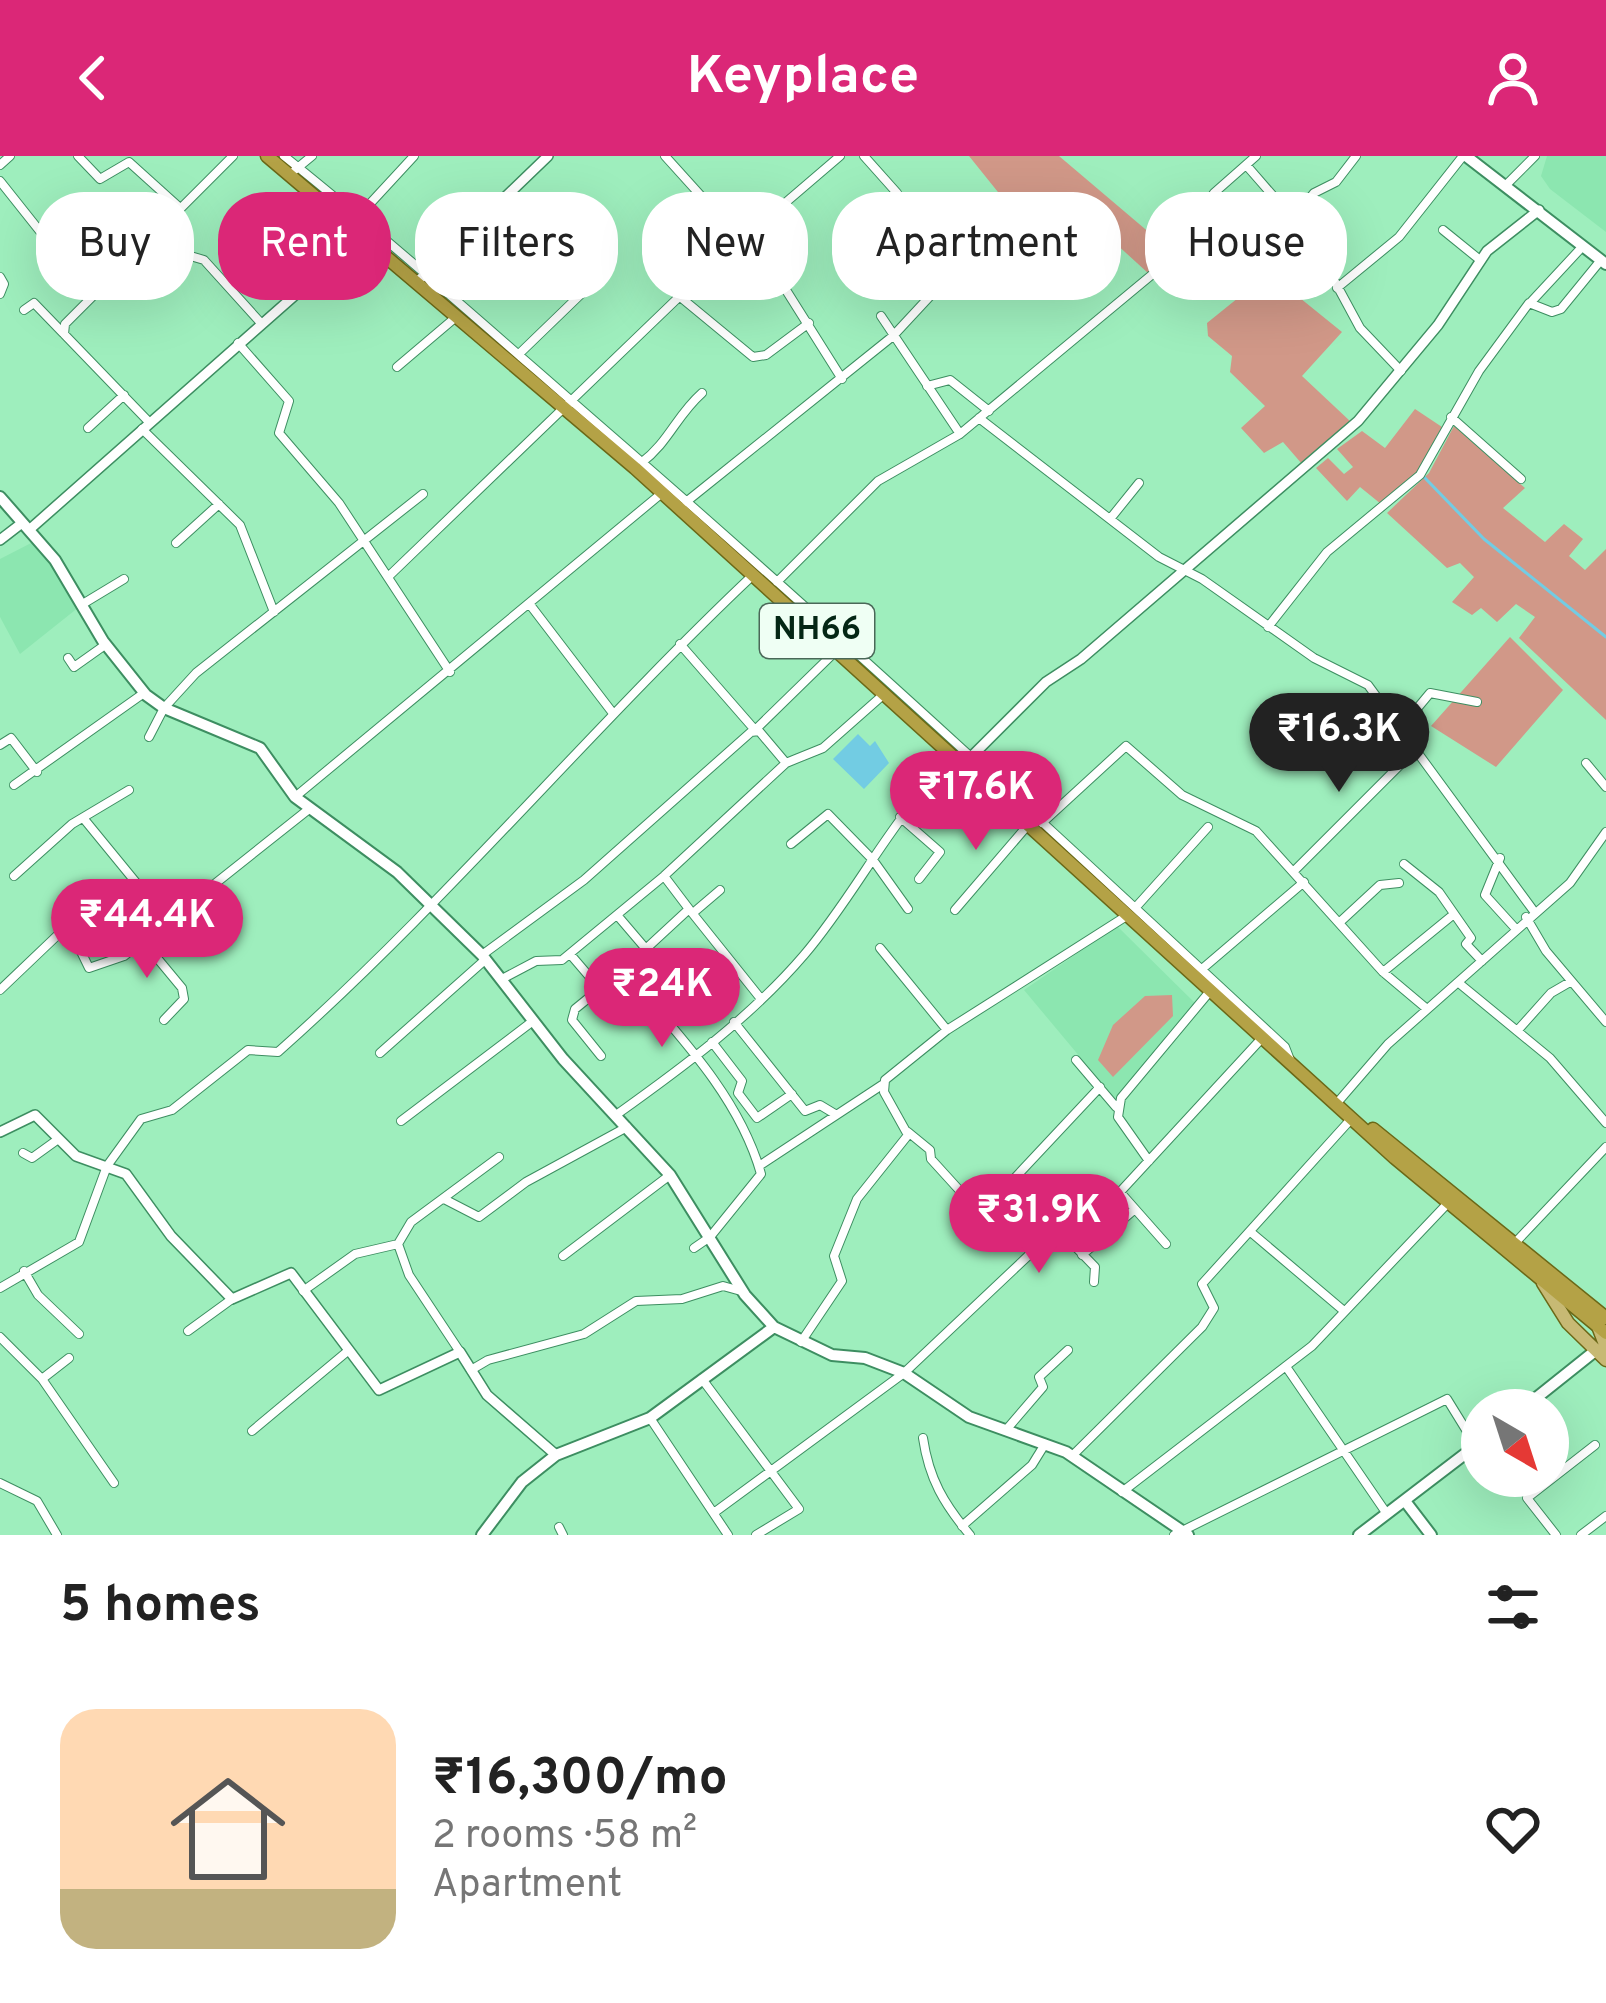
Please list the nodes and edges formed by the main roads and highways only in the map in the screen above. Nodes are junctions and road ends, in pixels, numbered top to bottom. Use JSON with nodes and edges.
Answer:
{"nodes":[{"id":1,"x":267,"y":156,"type":"edge"},
{"id":2,"x":1464,"y":156,"type":"edge"},
{"id":3,"x":1604,"y":262,"type":"edge"},
{"id":4,"x":0,"y":497,"type":"edge"},
{"id":5,"x":1355,"y":1118,"type":"junction"},
{"id":6,"x":1543,"y":1283,"type":"junction"},
{"id":7,"x":774,"y":1328,"type":"junction"},
{"id":8,"x":1604,"y":1337,"type":"edge"},
{"id":9,"x":1545,"y":1389,"type":"edge"},
{"id":10,"x":1461,"y":1457,"type":"edge"},
{"id":11,"x":1405,"y":1502,"type":"junction"},
{"id":12,"x":1181,"y":1534,"type":"edge"},
{"id":13,"x":482,"y":1535,"type":"edge"},
{"id":14,"x":1360,"y":1535,"type":"edge"},
{"id":15,"x":1431,"y":1535,"type":"edge"}],
"edges":[{"from":1,"to":5,"type":"highway","number":"NH66"},
{"from":2,"to":3,"type":"main road"},
{"from":4,"to":7,"type":"main road"},
{"from":5,"to":6,"type":"highway","number":"NH66"},
{"from":5,"to":8,"type":"highway","number":"NH66"},
{"from":6,"to":8,"type":"highway","number":"NH66"},
{"from":6,"to":8,"type":"main road"},
{"from":7,"to":12,"type":"main road"},
{"from":7,"to":13,"type":"main road"},
{"from":8,"to":9,"type":"main road"},
{"from":10,"to":11,"type":"main road"},
{"from":11,"to":14,"type":"main road"},
{"from":11,"to":15,"type":"main road"}]}
